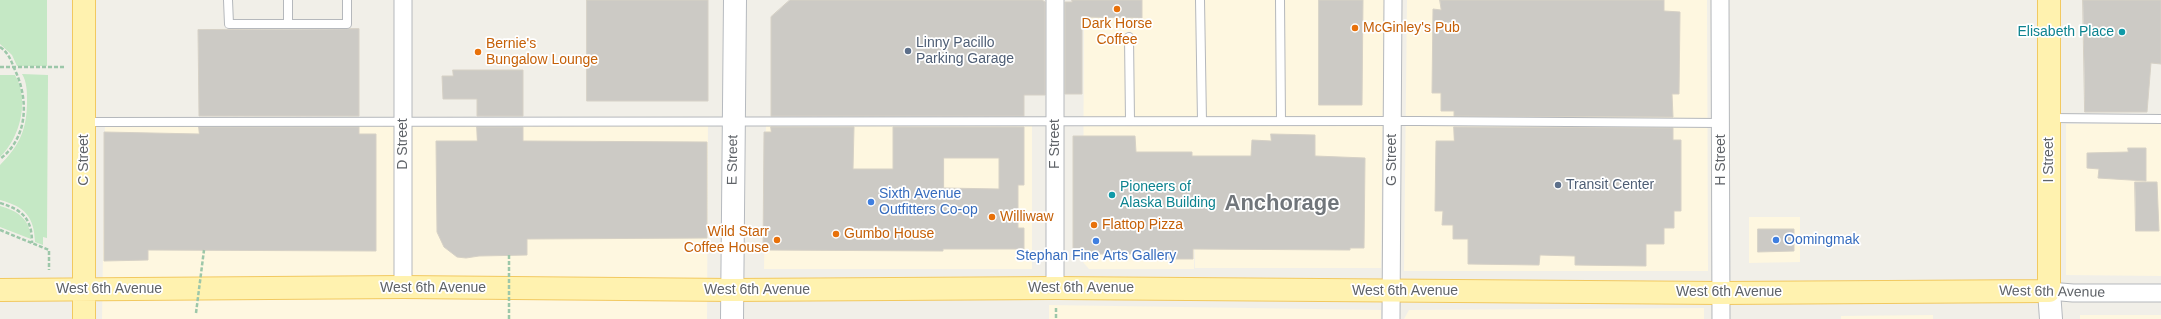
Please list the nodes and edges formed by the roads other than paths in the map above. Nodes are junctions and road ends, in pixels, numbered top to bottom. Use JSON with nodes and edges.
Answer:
{"nodes":[{"id":1,"x":84,"y":0,"type":"edge"},
{"id":2,"x":228,"y":0,"type":"edge"},
{"id":3,"x":288,"y":0,"type":"edge"},
{"id":4,"x":347,"y":0,"type":"edge"},
{"id":5,"x":403,"y":0,"type":"edge"},
{"id":6,"x":735,"y":0,"type":"edge"},
{"id":7,"x":1055,"y":0,"type":"edge"},
{"id":8,"x":1200,"y":0,"type":"edge"},
{"id":9,"x":1280,"y":0,"type":"edge"},
{"id":10,"x":1393,"y":0,"type":"edge"},
{"id":11,"x":1720,"y":0,"type":"edge"},
{"id":12,"x":2049,"y":0,"type":"edge"},
{"id":13,"x":288,"y":24,"type":"junction"},
{"id":14,"x":1129,"y":37,"type":"dead end"},
{"id":15,"x":2049,"y":118,"type":"junction"},
{"id":16,"x":2161,"y":119,"type":"edge"},
{"id":17,"x":1281,"y":121,"type":"junction"},
{"id":18,"x":1392,"y":121,"type":"junction"},
{"id":19,"x":85,"y":122,"type":"junction"},
{"id":20,"x":734,"y":122,"type":"junction"},
{"id":21,"x":1055,"y":122,"type":"junction"},
{"id":22,"x":1130,"y":122,"type":"junction"},
{"id":23,"x":1202,"y":122,"type":"junction"},
{"id":24,"x":403,"y":123,"type":"junction"},
{"id":25,"x":1721,"y":124,"type":"junction"},
{"id":26,"x":403,"y":287,"type":"junction"},
{"id":27,"x":1056,"y":288,"type":"junction"},
{"id":28,"x":84,"y":289,"type":"junction"},
{"id":29,"x":0,"y":290,"type":"edge"},
{"id":30,"x":732,"y":290,"type":"junction"},
{"id":31,"x":1391,"y":291,"type":"junction"},
{"id":32,"x":2049,"y":291,"type":"junction"},
{"id":33,"x":1721,"y":293,"type":"junction"},
{"id":34,"x":2161,"y":293,"type":"edge"},
{"id":35,"x":84,"y":319,"type":"edge"},
{"id":36,"x":732,"y":319,"type":"edge"},
{"id":37,"x":1391,"y":319,"type":"edge"},
{"id":38,"x":1721,"y":319,"type":"edge"},
{"id":39,"x":2051,"y":319,"type":"edge"}],
"edges":[{"from":1,"to":19,"type":"main road","name":"C Street"},
{"from":2,"to":13,"type":"lane"},
{"from":3,"to":13,"type":"lane"},
{"from":4,"to":13,"type":"lane"},
{"from":5,"to":24,"type":"street","name":"D Street"},
{"from":6,"to":20,"type":"street","name":"E Street"},
{"from":7,"to":21,"type":"street","name":"F Street"},
{"from":8,"to":23,"type":"lane"},
{"from":9,"to":17,"type":"lane"},
{"from":10,"to":18,"type":"street","name":"G Street"},
{"from":11,"to":25,"type":"street","name":"H Street"},
{"from":12,"to":15,"type":"main road","name":"I Street"},
{"from":14,"to":22,"type":"lane"},
{"from":15,"to":16,"type":"lane"},
{"from":15,"to":32,"type":"main road","name":"I Street"},
{"from":17,"to":18,"type":"lane"},
{"from":17,"to":23,"type":"lane"},
{"from":18,"to":25,"type":"lane"},
{"from":18,"to":31,"type":"street","name":"G Street"},
{"from":19,"to":24,"type":"lane"},
{"from":19,"to":28,"type":"main road","name":"C Street"},
{"from":20,"to":21,"type":"lane"},
{"from":20,"to":24,"type":"lane"},
{"from":20,"to":30,"type":"street","name":"E Street"},
{"from":21,"to":22,"type":"lane"},
{"from":21,"to":27,"type":"street","name":"F Street"},
{"from":22,"to":23,"type":"lane"},
{"from":24,"to":26,"type":"street","name":"D Street"},
{"from":25,"to":33,"type":"street","name":"H Street"},
{"from":26,"to":28,"type":"main road","name":"West 6th Avenue"},
{"from":26,"to":30,"type":"main road","name":"West 6th Avenue"},
{"from":27,"to":30,"type":"main road","name":"West 6th Avenue"},
{"from":27,"to":31,"type":"main road","name":"West 6th Avenue"},
{"from":28,"to":29,"type":"main road","name":"West 6th Avenue"},
{"from":28,"to":35,"type":"main road","name":"C Street"},
{"from":30,"to":36,"type":"street","name":"E Street"},
{"from":31,"to":33,"type":"main road","name":"West 6th Avenue"},
{"from":31,"to":37,"type":"street","name":"G Street"},
{"from":32,"to":33,"type":"main road","name":"West 6th Avenue"},
{"from":32,"to":34,"type":"street","name":"West 6th Avenue"},
{"from":32,"to":39,"type":"street","name":"I Street"},
{"from":33,"to":38,"type":"street","name":"H Street"}]}
